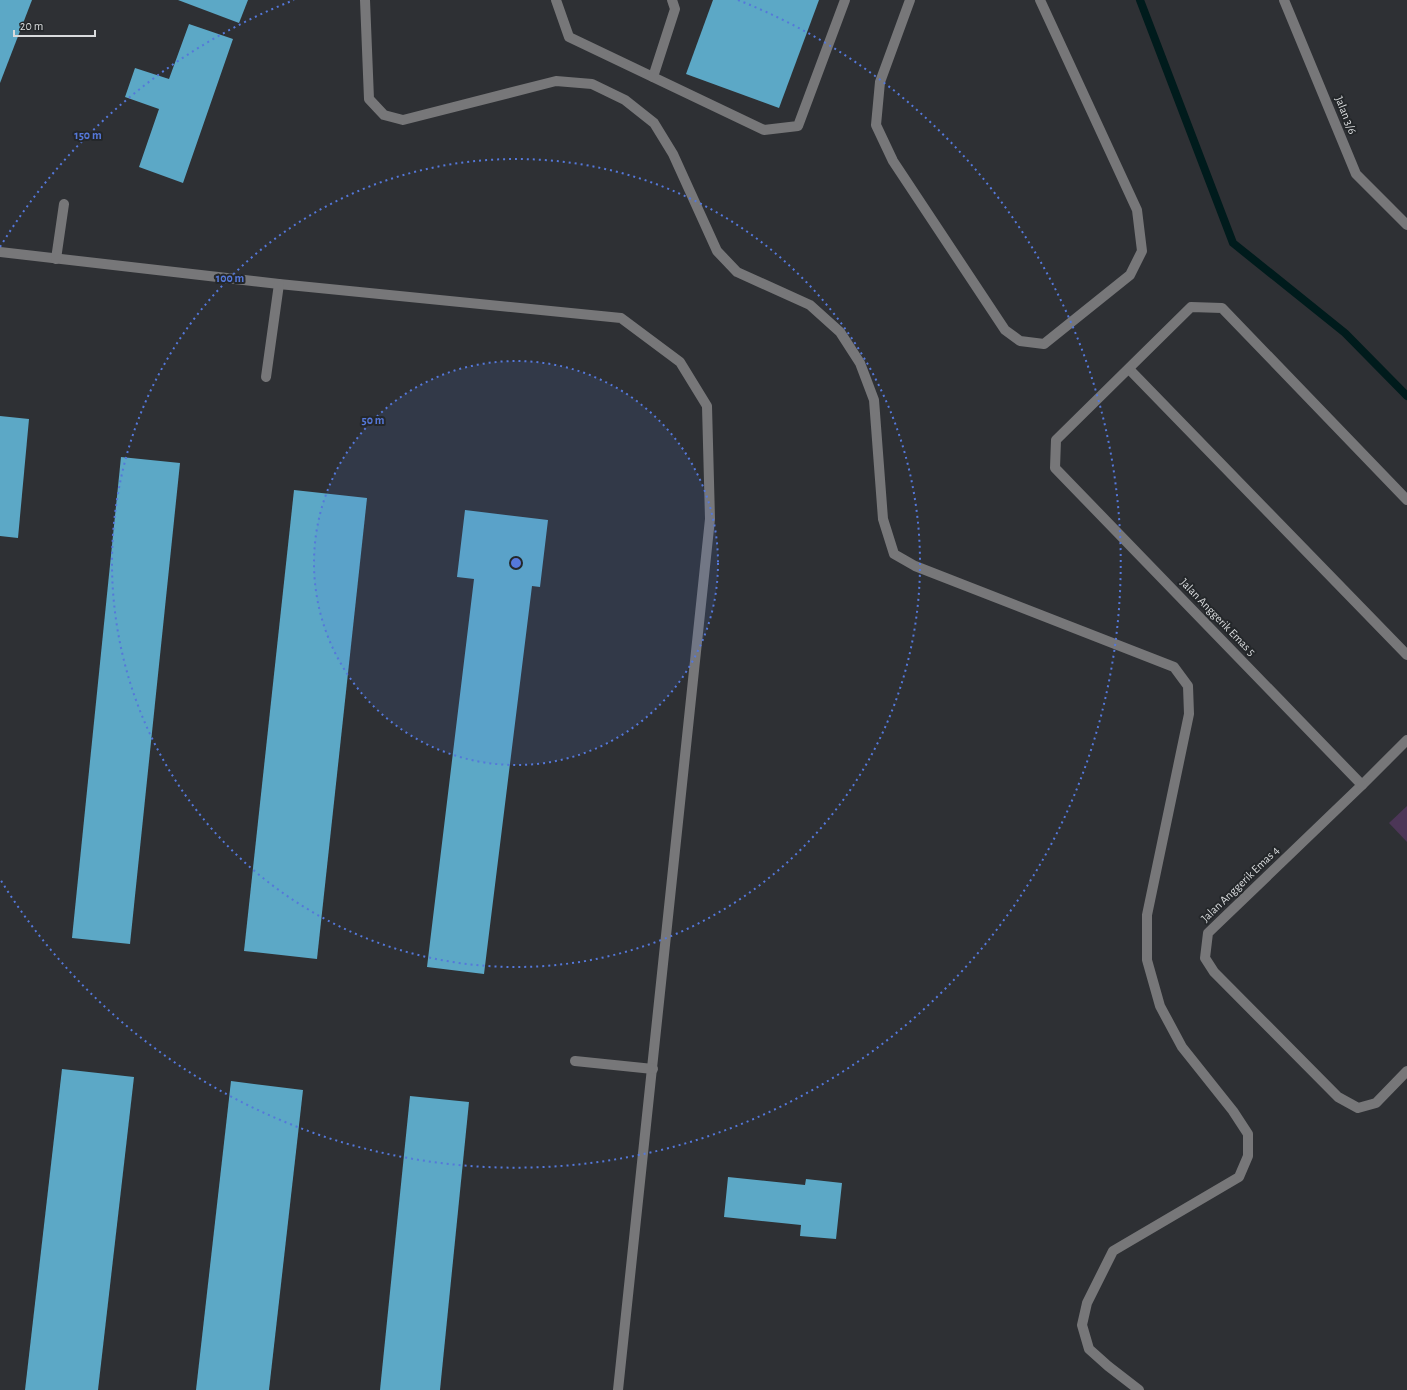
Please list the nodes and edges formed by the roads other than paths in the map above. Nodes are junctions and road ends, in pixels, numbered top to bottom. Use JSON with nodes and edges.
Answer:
{"nodes":[{"id":1,"x":365,"y":0,"type":"edge"},
{"id":2,"x":556,"y":0,"type":"edge"},
{"id":3,"x":672,"y":0,"type":"edge"},
{"id":4,"x":845,"y":0,"type":"edge"},
{"id":5,"x":910,"y":0,"type":"edge"},
{"id":6,"x":1040,"y":0,"type":"edge"},
{"id":7,"x":1284,"y":0,"type":"edge"},
{"id":8,"x":653,"y":77,"type":"junction"},
{"id":9,"x":64,"y":204,"type":"dead end"},
{"id":10,"x":1407,"y":225,"type":"edge"},
{"id":11,"x":0,"y":252,"type":"edge"},
{"id":12,"x":56,"y":259,"type":"junction"},
{"id":13,"x":279,"y":284,"type":"junction"},
{"id":14,"x":1129,"y":369,"type":"junction"},
{"id":15,"x":266,"y":377,"type":"dead end"},
{"id":16,"x":1407,"y":500,"type":"edge"},
{"id":17,"x":1407,"y":655,"type":"edge"},
{"id":18,"x":1407,"y":740,"type":"edge"},
{"id":19,"x":1362,"y":785,"type":"junction"},
{"id":20,"x":575,"y":1061,"type":"dead end"},
{"id":21,"x":653,"y":1069,"type":"junction"},
{"id":22,"x":1407,"y":1071,"type":"edge"},
{"id":23,"x":618,"y":1390,"type":"edge"},
{"id":24,"x":1139,"y":1390,"type":"edge"}],
"edges":[{"from":1,"to":24,"type":"street"},
{"from":2,"to":8,"type":"street"},
{"from":3,"to":8,"type":"street"},
{"from":4,"to":8,"type":"street"},
{"from":5,"to":6,"type":"street"},
{"from":7,"to":10,"type":"street","name":"Jalan 3/6"},
{"from":9,"to":12,"type":"street"},
{"from":11,"to":12,"type":"street"},
{"from":12,"to":13,"type":"street"},
{"from":13,"to":15,"type":"street"},
{"from":13,"to":21,"type":"street"},
{"from":14,"to":16,"type":"street"},
{"from":14,"to":17,"type":"street"},
{"from":14,"to":19,"type":"street","name":"Jalan Anggerik Emas 5"},
{"from":18,"to":19,"type":"street","name":"Jalan Anggerik Emas 4"},
{"from":19,"to":22,"type":"street","name":"Jalan Anggerik Emas 4"},
{"from":20,"to":21,"type":"street"},
{"from":21,"to":23,"type":"street"}]}
